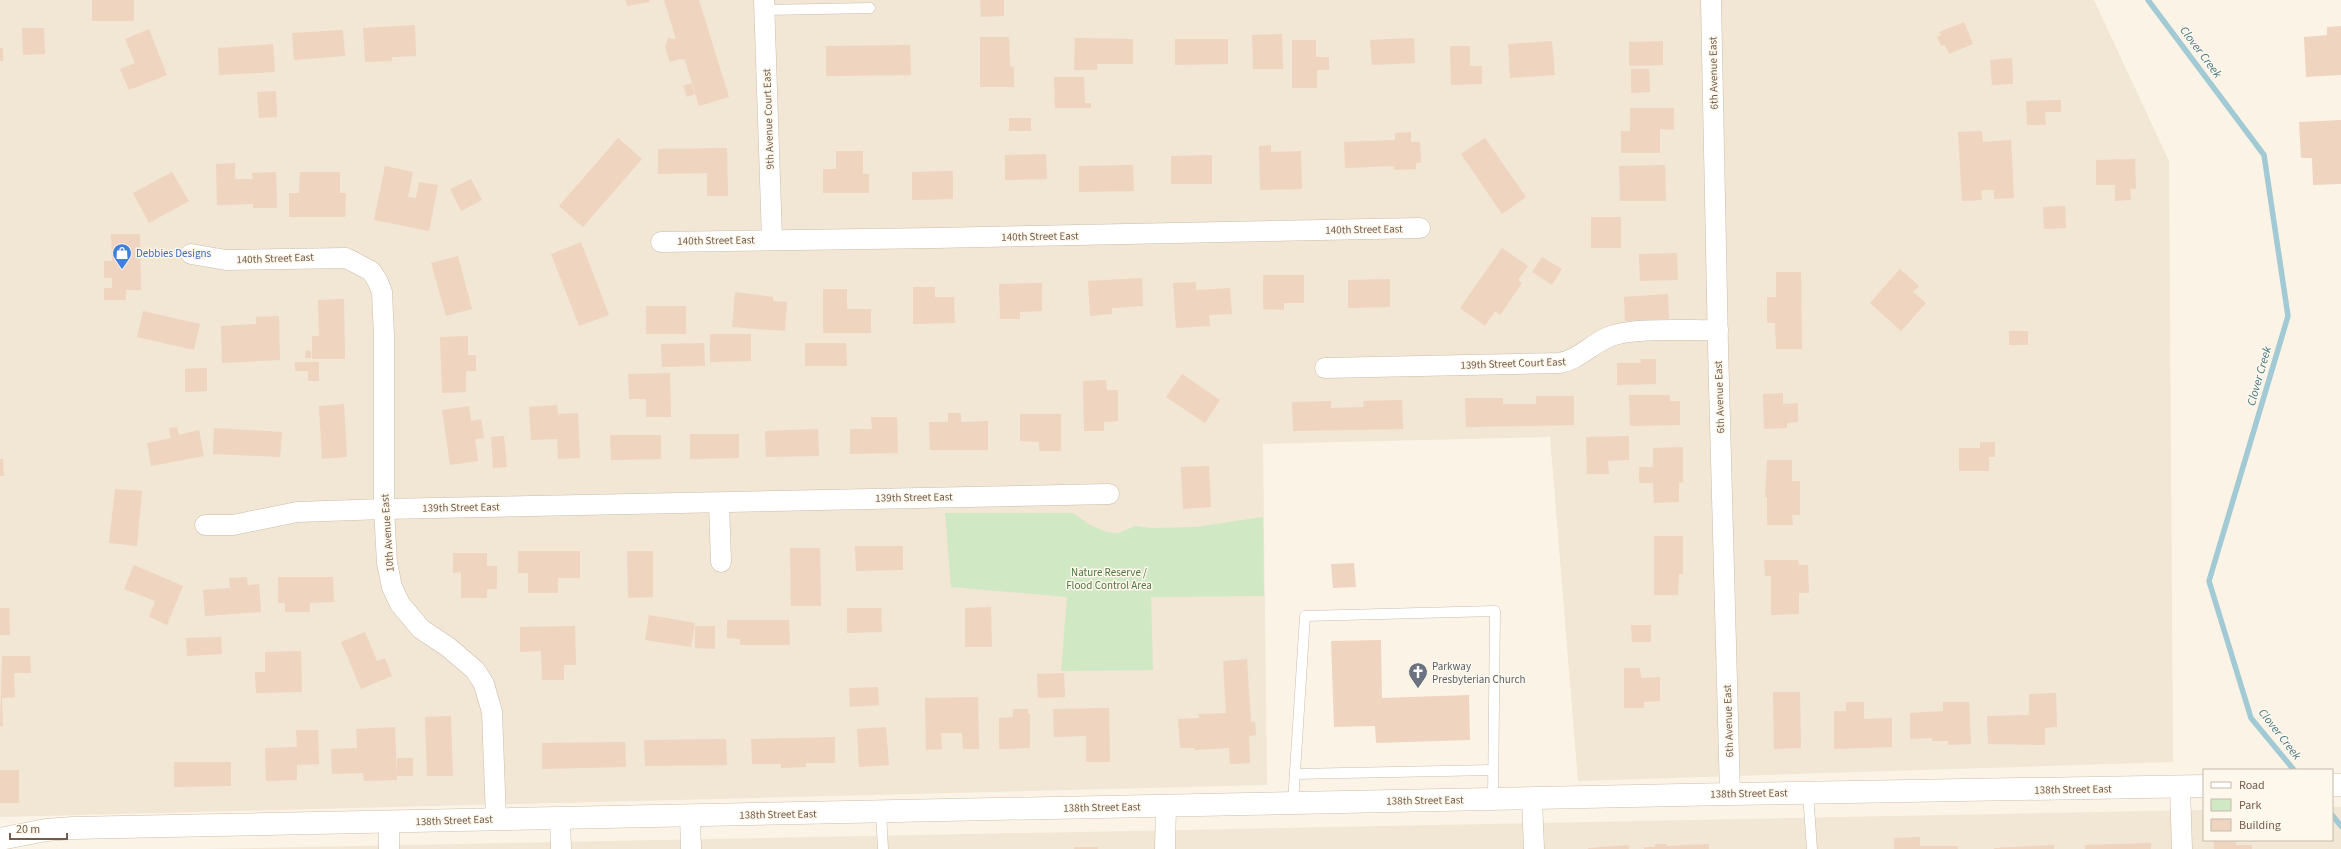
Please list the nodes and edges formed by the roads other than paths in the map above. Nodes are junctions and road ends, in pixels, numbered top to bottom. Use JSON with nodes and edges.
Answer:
{"nodes":[{"id":1,"x":1711,"y":0,"type":"edge"},
{"id":2,"x":764,"y":5,"type":"edge"},
{"id":3,"x":870,"y":8,"type":"dead end"},
{"id":4,"x":1420,"y":228,"type":"dead end"},
{"id":5,"x":772,"y":239,"type":"junction"},
{"id":6,"x":661,"y":242,"type":"dead end"},
{"id":7,"x":191,"y":254,"type":"dead end"},
{"id":8,"x":359,"y":263,"type":"joint"},
{"id":9,"x":1718,"y":330,"type":"junction"},
{"id":10,"x":1325,"y":368,"type":"dead end"},
{"id":11,"x":1109,"y":494,"type":"dead end"},
{"id":12,"x":719,"y":503,"type":"junction"},
{"id":13,"x":384,"y":508,"type":"junction"},
{"id":14,"x":205,"y":525,"type":"dead end"},
{"id":15,"x":721,"y":562,"type":"dead end"},
{"id":16,"x":1493,"y":770,"type":"junction"},
{"id":17,"x":1294,"y":774,"type":"junction"},
{"id":18,"x":2203,"y":786,"type":"edge"},
{"id":19,"x":2180,"y":787,"type":"junction"},
{"id":20,"x":1808,"y":793,"type":"junction"},
{"id":21,"x":1730,"y":794,"type":"junction"},
{"id":22,"x":1493,"y":798,"type":"junction"},
{"id":23,"x":1532,"y":798,"type":"junction"},
{"id":24,"x":1293,"y":803,"type":"junction"},
{"id":25,"x":1166,"y":806,"type":"junction"},
{"id":26,"x":880,"y":812,"type":"junction"},
{"id":27,"x":690,"y":816,"type":"junction"},
{"id":28,"x":560,"y":818,"type":"junction"},
{"id":29,"x":496,"y":819,"type":"junction"},
{"id":30,"x":388,"y":822,"type":"junction"},
{"id":31,"x":0,"y":839,"type":"edge"},
{"id":32,"x":389,"y":849,"type":"edge"},
{"id":33,"x":561,"y":849,"type":"edge"},
{"id":34,"x":691,"y":849,"type":"edge"},
{"id":35,"x":883,"y":849,"type":"edge"},
{"id":36,"x":1165,"y":849,"type":"edge"},
{"id":37,"x":1534,"y":849,"type":"edge"},
{"id":38,"x":1812,"y":849,"type":"edge"},
{"id":39,"x":2182,"y":849,"type":"edge"}],
"edges":[{"from":1,"to":9,"type":"street","name":"6th Avenue East"},
{"from":2,"to":3,"type":"lane"},
{"from":2,"to":5,"type":"street","name":"9th Avenue Court East"},
{"from":4,"to":5,"type":"street","name":"140th Street East"},
{"from":5,"to":6,"type":"street","name":"140th Street East"},
{"from":7,"to":8,"type":"street","name":"140th Street East"},
{"from":8,"to":13,"type":"street","name":"10th Avenue East"},
{"from":9,"to":10,"type":"street","name":"139th Street Court East"},
{"from":9,"to":21,"type":"street","name":"6th Avenue East"},
{"from":11,"to":12,"type":"street","name":"139th Street East"},
{"from":12,"to":13,"type":"street","name":"139th Street East"},
{"from":12,"to":15,"type":"street"},
{"from":13,"to":14,"type":"street","name":"139th Street East"},
{"from":13,"to":29,"type":"street","name":"10th Avenue East"},
{"from":16,"to":17,"type":"lane"},
{"from":16,"to":17,"type":"lane"},
{"from":16,"to":22,"type":"lane"},
{"from":17,"to":24,"type":"lane"},
{"from":18,"to":19,"type":"street","name":"138th Street East"},
{"from":19,"to":20,"type":"street","name":"138th Street East"},
{"from":19,"to":39,"type":"street"},
{"from":20,"to":21,"type":"street","name":"138th Street East"},
{"from":20,"to":38,"type":"lane"},
{"from":21,"to":23,"type":"street","name":"138th Street East"},
{"from":22,"to":23,"type":"street","name":"138th Street East"},
{"from":22,"to":24,"type":"street","name":"138th Street East"},
{"from":23,"to":37,"type":"street"},
{"from":24,"to":25,"type":"street","name":"138th Street East"},
{"from":25,"to":26,"type":"street","name":"138th Street East"},
{"from":25,"to":36,"type":"street"},
{"from":26,"to":27,"type":"street","name":"138th Street East"},
{"from":26,"to":35,"type":"lane"},
{"from":27,"to":28,"type":"street","name":"138th Street East"},
{"from":27,"to":34,"type":"street"},
{"from":28,"to":29,"type":"street","name":"138th Street East"},
{"from":28,"to":33,"type":"street"},
{"from":29,"to":30,"type":"street","name":"138th Street East"},
{"from":30,"to":31,"type":"street","name":"138th Street East"},
{"from":30,"to":32,"type":"street"}]}
